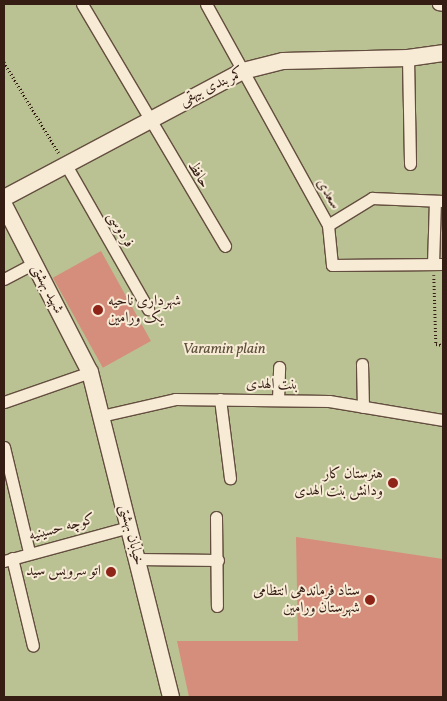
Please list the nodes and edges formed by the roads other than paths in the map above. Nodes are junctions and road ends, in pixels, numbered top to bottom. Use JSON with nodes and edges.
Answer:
{"nodes":[{"id":1,"x":82,"y":4,"type":"edge"},
{"id":2,"x":206,"y":4,"type":"edge"},
{"id":3,"x":438,"y":4,"type":"edge"},
{"id":4,"x":443,"y":5,"type":"edge"},
{"id":5,"x":443,"y":53,"type":"edge"},
{"id":6,"x":408,"y":58,"type":"junction"},
{"id":7,"x":243,"y":71,"type":"junction"},
{"id":8,"x":146,"y":119,"type":"junction"},
{"id":9,"x":410,"y":164,"type":"dead end"},
{"id":10,"x":66,"y":165,"type":"junction"},
{"id":11,"x":4,"y":198,"type":"edge"},
{"id":12,"x":439,"y":201,"type":"edge"},
{"id":13,"x":4,"y":205,"type":"edge"},
{"id":14,"x":328,"y":226,"type":"junction"},
{"id":15,"x":225,"y":246,"type":"dead end"},
{"id":16,"x":34,"y":263,"type":"junction"},
{"id":17,"x":438,"y":264,"type":"edge"},
{"id":18,"x":4,"y":279,"type":"edge"},
{"id":19,"x":148,"y":309,"type":"dead end"},
{"id":20,"x":362,"y":364,"type":"dead end"},
{"id":21,"x":279,"y":367,"type":"dead end"},
{"id":22,"x":90,"y":372,"type":"junction"},
{"id":23,"x":220,"y":399,"type":"junction"},
{"id":24,"x":278,"y":400,"type":"junction"},
{"id":25,"x":4,"y":402,"type":"edge"},
{"id":26,"x":362,"y":407,"type":"junction"},
{"id":27,"x":101,"y":416,"type":"junction"},
{"id":28,"x":443,"y":420,"type":"edge"},
{"id":29,"x":4,"y":447,"type":"edge"},
{"id":30,"x":230,"y":478,"type":"dead end"},
{"id":31,"x":216,"y":517,"type":"dead end"},
{"id":32,"x":129,"y":527,"type":"junction"},
{"id":33,"x":29,"y":552,"type":"junction"},
{"id":34,"x":137,"y":559,"type":"junction"},
{"id":35,"x":8,"y":560,"type":"edge"},
{"id":36,"x":218,"y":560,"type":"junction"},
{"id":37,"x":217,"y":606,"type":"dead end"},
{"id":38,"x":33,"y":646,"type":"dead end"},
{"id":39,"x":172,"y":697,"type":"edge"}],
"edges":[{"from":1,"to":8,"type":"street","name":"حافظ"},
{"from":2,"to":7,"type":"street","name":"سعدی"},
{"from":3,"to":4,"type":"street"},
{"from":5,"to":6,"type":"main road","name":"کمربندی بیهقی"},
{"from":6,"to":7,"type":"main road","name":"کمربندی بیهقی"},
{"from":6,"to":9,"type":"street"},
{"from":7,"to":8,"type":"main road","name":"کمربندی بیهقی"},
{"from":7,"to":14,"type":"street","name":"سعدی"},
{"from":8,"to":10,"type":"main road","name":"کمربندی بیهقی"},
{"from":8,"to":15,"type":"street","name":"حافظ"},
{"from":10,"to":11,"type":"main road","name":"کمربندی بیهقی"},
{"from":10,"to":19,"type":"street","name":"فردوسی"},
{"from":12,"to":14,"type":"street"},
{"from":12,"to":17,"type":"street"},
{"from":13,"to":16,"type":"main road","name":"شهید بهشتی"},
{"from":14,"to":17,"type":"street","name":"سعدی"},
{"from":16,"to":18,"type":"street"},
{"from":16,"to":22,"type":"main road","name":"شهید بهشتی"},
{"from":20,"to":26,"type":"street"},
{"from":21,"to":24,"type":"street"},
{"from":22,"to":25,"type":"street"},
{"from":22,"to":27,"type":"main road","name":"خیابان بهشتی"},
{"from":23,"to":24,"type":"street","name":"بنت الهدی"},
{"from":23,"to":27,"type":"street","name":"بنت الهدی"},
{"from":23,"to":30,"type":"street"},
{"from":24,"to":26,"type":"street","name":"بنت الهدی"},
{"from":26,"to":28,"type":"street","name":"بنت الهدی"},
{"from":27,"to":32,"type":"main road","name":"خیابان بهشتی"},
{"from":29,"to":33,"type":"street"},
{"from":31,"to":36,"type":"street"},
{"from":32,"to":33,"type":"street","name":"کوچه حسینیه"},
{"from":32,"to":34,"type":"main road","name":"خیابان بهشتی"},
{"from":33,"to":35,"type":"street","name":"کوچه حسینیه"},
{"from":34,"to":36,"type":"street"},
{"from":34,"to":39,"type":"main road","name":"خیابان بهشتی"},
{"from":35,"to":38,"type":"street"},
{"from":36,"to":37,"type":"street"}]}
